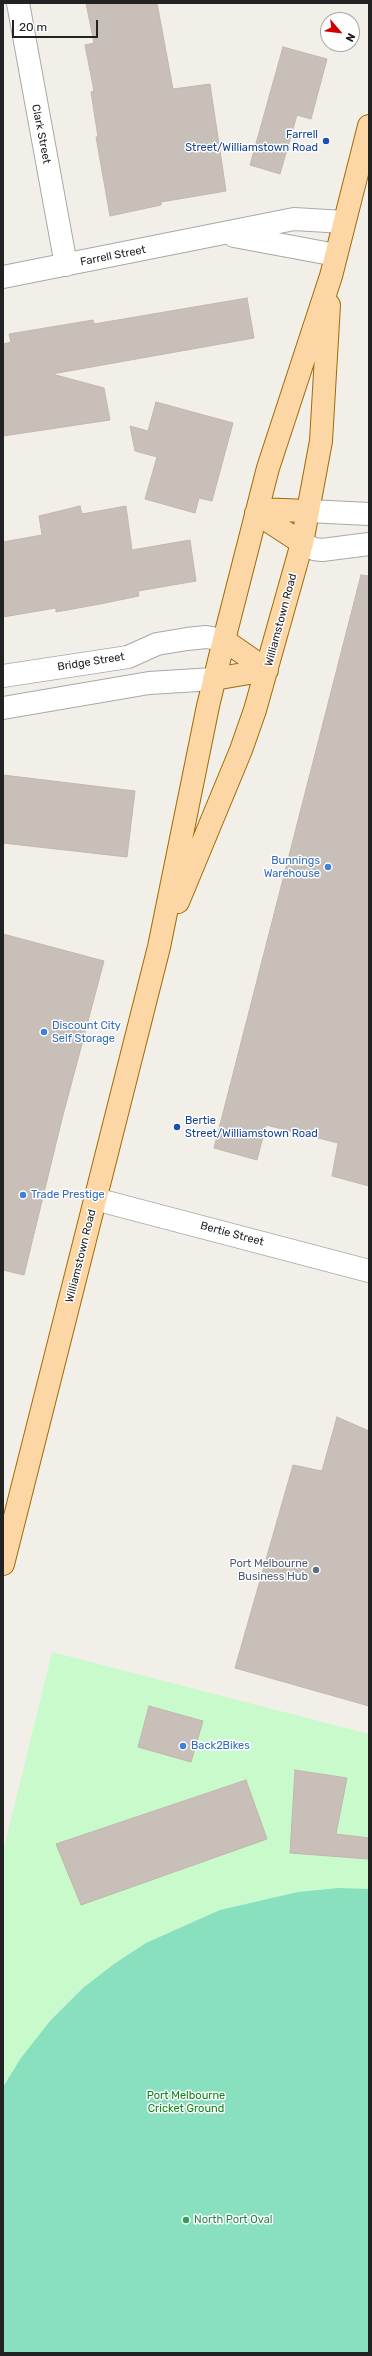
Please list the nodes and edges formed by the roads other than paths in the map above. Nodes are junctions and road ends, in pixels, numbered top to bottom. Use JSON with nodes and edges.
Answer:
{"nodes":[{"id":1,"x":18,"y":3,"type":"edge"},
{"id":2,"x":369,"y":126,"type":"edge"},
{"id":3,"x":344,"y":222,"type":"junction"},
{"id":4,"x":223,"y":234,"type":"junction"},
{"id":5,"x":66,"y":265,"type":"junction"},
{"id":6,"x":333,"y":265,"type":"junction"},
{"id":7,"x":3,"y":277,"type":"edge"},
{"id":8,"x":257,"y":511,"type":"junction"},
{"id":9,"x":308,"y":511,"type":"junction"},
{"id":10,"x":369,"y":514,"type":"edge"},
{"id":11,"x":302,"y":543,"type":"junction"},
{"id":12,"x":369,"y":544,"type":"edge"},
{"id":13,"x":224,"y":640,"type":"junction"},
{"id":14,"x":267,"y":670,"type":"junction"},
{"id":15,"x":3,"y":676,"type":"edge"},
{"id":16,"x":214,"y":680,"type":"junction"},
{"id":17,"x":3,"y":708,"type":"edge"},
{"id":18,"x":159,"y":947,"type":"junction"},
{"id":19,"x":95,"y":1199,"type":"junction"},
{"id":20,"x":369,"y":1271,"type":"edge"},
{"id":21,"x":3,"y":1564,"type":"edge"}],
"edges":[{"from":1,"to":5,"type":"street","name":"Clark Street"},
{"from":2,"to":3,"type":"main road","name":"Williamstown Road"},
{"from":3,"to":4,"type":"street","name":"Farrell Street"},
{"from":3,"to":6,"type":"main road","name":"Williamstown Road"},
{"from":4,"to":5,"type":"street","name":"Farrell Street"},
{"from":4,"to":6,"type":"street","name":"Farrell Street"},
{"from":5,"to":7,"type":"street","name":"Farrell Street"},
{"from":6,"to":8,"type":"main road","name":"Williamstown Road"},
{"from":6,"to":9,"type":"main road","name":"Williamstown Road"},
{"from":8,"to":9,"type":"main road"},
{"from":8,"to":11,"type":"main road"},
{"from":8,"to":13,"type":"main road","name":"Williamstown Road"},
{"from":9,"to":10,"type":"street"},
{"from":9,"to":11,"type":"main road","name":"Williamstown Road"},
{"from":11,"to":12,"type":"street"},
{"from":11,"to":14,"type":"main road","name":"Williamstown Road"},
{"from":13,"to":14,"type":"main road"},
{"from":13,"to":15,"type":"street","name":"Bridge Street"},
{"from":13,"to":16,"type":"main road","name":"Williamstown Road"},
{"from":14,"to":16,"type":"main road"},
{"from":14,"to":18,"type":"main road","name":"Williamstown Road"},
{"from":16,"to":17,"type":"street"},
{"from":16,"to":18,"type":"main road","name":"Williamstown Road"},
{"from":18,"to":19,"type":"main road","name":"Williamstown Road"},
{"from":19,"to":20,"type":"street","name":"Bertie Street"},
{"from":19,"to":21,"type":"main road","name":"Williamstown Road"}]}
